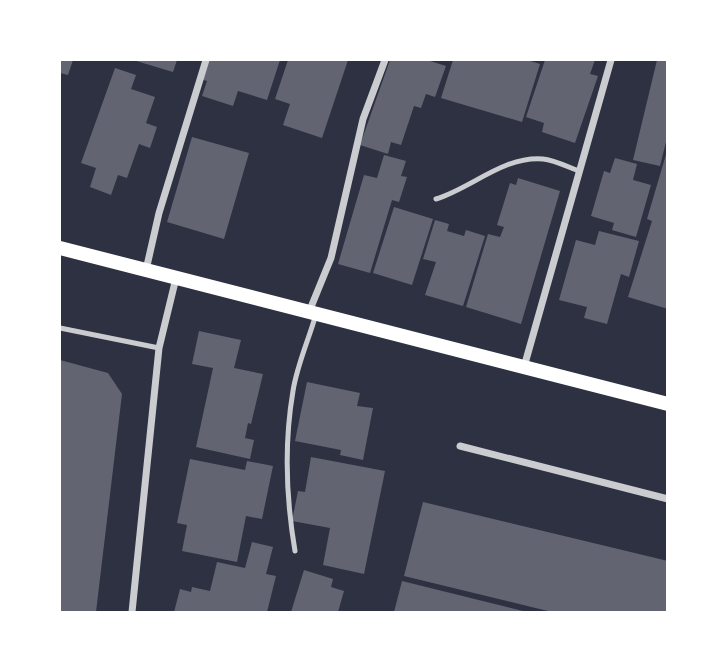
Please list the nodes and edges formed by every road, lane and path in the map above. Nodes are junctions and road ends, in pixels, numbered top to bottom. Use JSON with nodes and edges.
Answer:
{"nodes":[{"id":1,"x":206,"y":60,"type":"edge"},
{"id":2,"x":385,"y":60,"type":"edge"},
{"id":3,"x":611,"y":60,"type":"edge"},
{"id":4,"x":579,"y":171,"type":"junction"},
{"id":5,"x":436,"y":199,"type":"dead end"},
{"id":6,"x":60,"y":248,"type":"edge"},
{"id":7,"x":146,"y":270,"type":"junction"},
{"id":8,"x":176,"y":278,"type":"junction"},
{"id":9,"x":313,"y":313,"type":"junction"},
{"id":10,"x":60,"y":328,"type":"edge"},
{"id":11,"x":159,"y":348,"type":"junction"},
{"id":12,"x":524,"y":368,"type":"junction"},
{"id":13,"x":667,"y":404,"type":"edge"},
{"id":14,"x":460,"y":446,"type":"dead end"},
{"id":15,"x":667,"y":499,"type":"edge"},
{"id":16,"x":295,"y":551,"type":"dead end"},
{"id":17,"x":132,"y":612,"type":"edge"}],
"edges":[{"from":1,"to":7,"type":"street"},
{"from":2,"to":9,"type":"street"},
{"from":3,"to":4,"type":"street"},
{"from":4,"to":5,"type":"lane"},
{"from":4,"to":12,"type":"street"},
{"from":6,"to":7,"type":"main road"},
{"from":7,"to":8,"type":"main road"},
{"from":8,"to":9,"type":"main road"},
{"from":8,"to":11,"type":"street"},
{"from":9,"to":12,"type":"main road"},
{"from":9,"to":16,"type":"lane"},
{"from":10,"to":11,"type":"lane"},
{"from":11,"to":17,"type":"street"},
{"from":12,"to":13,"type":"main road"},
{"from":14,"to":15,"type":"street"}]}
